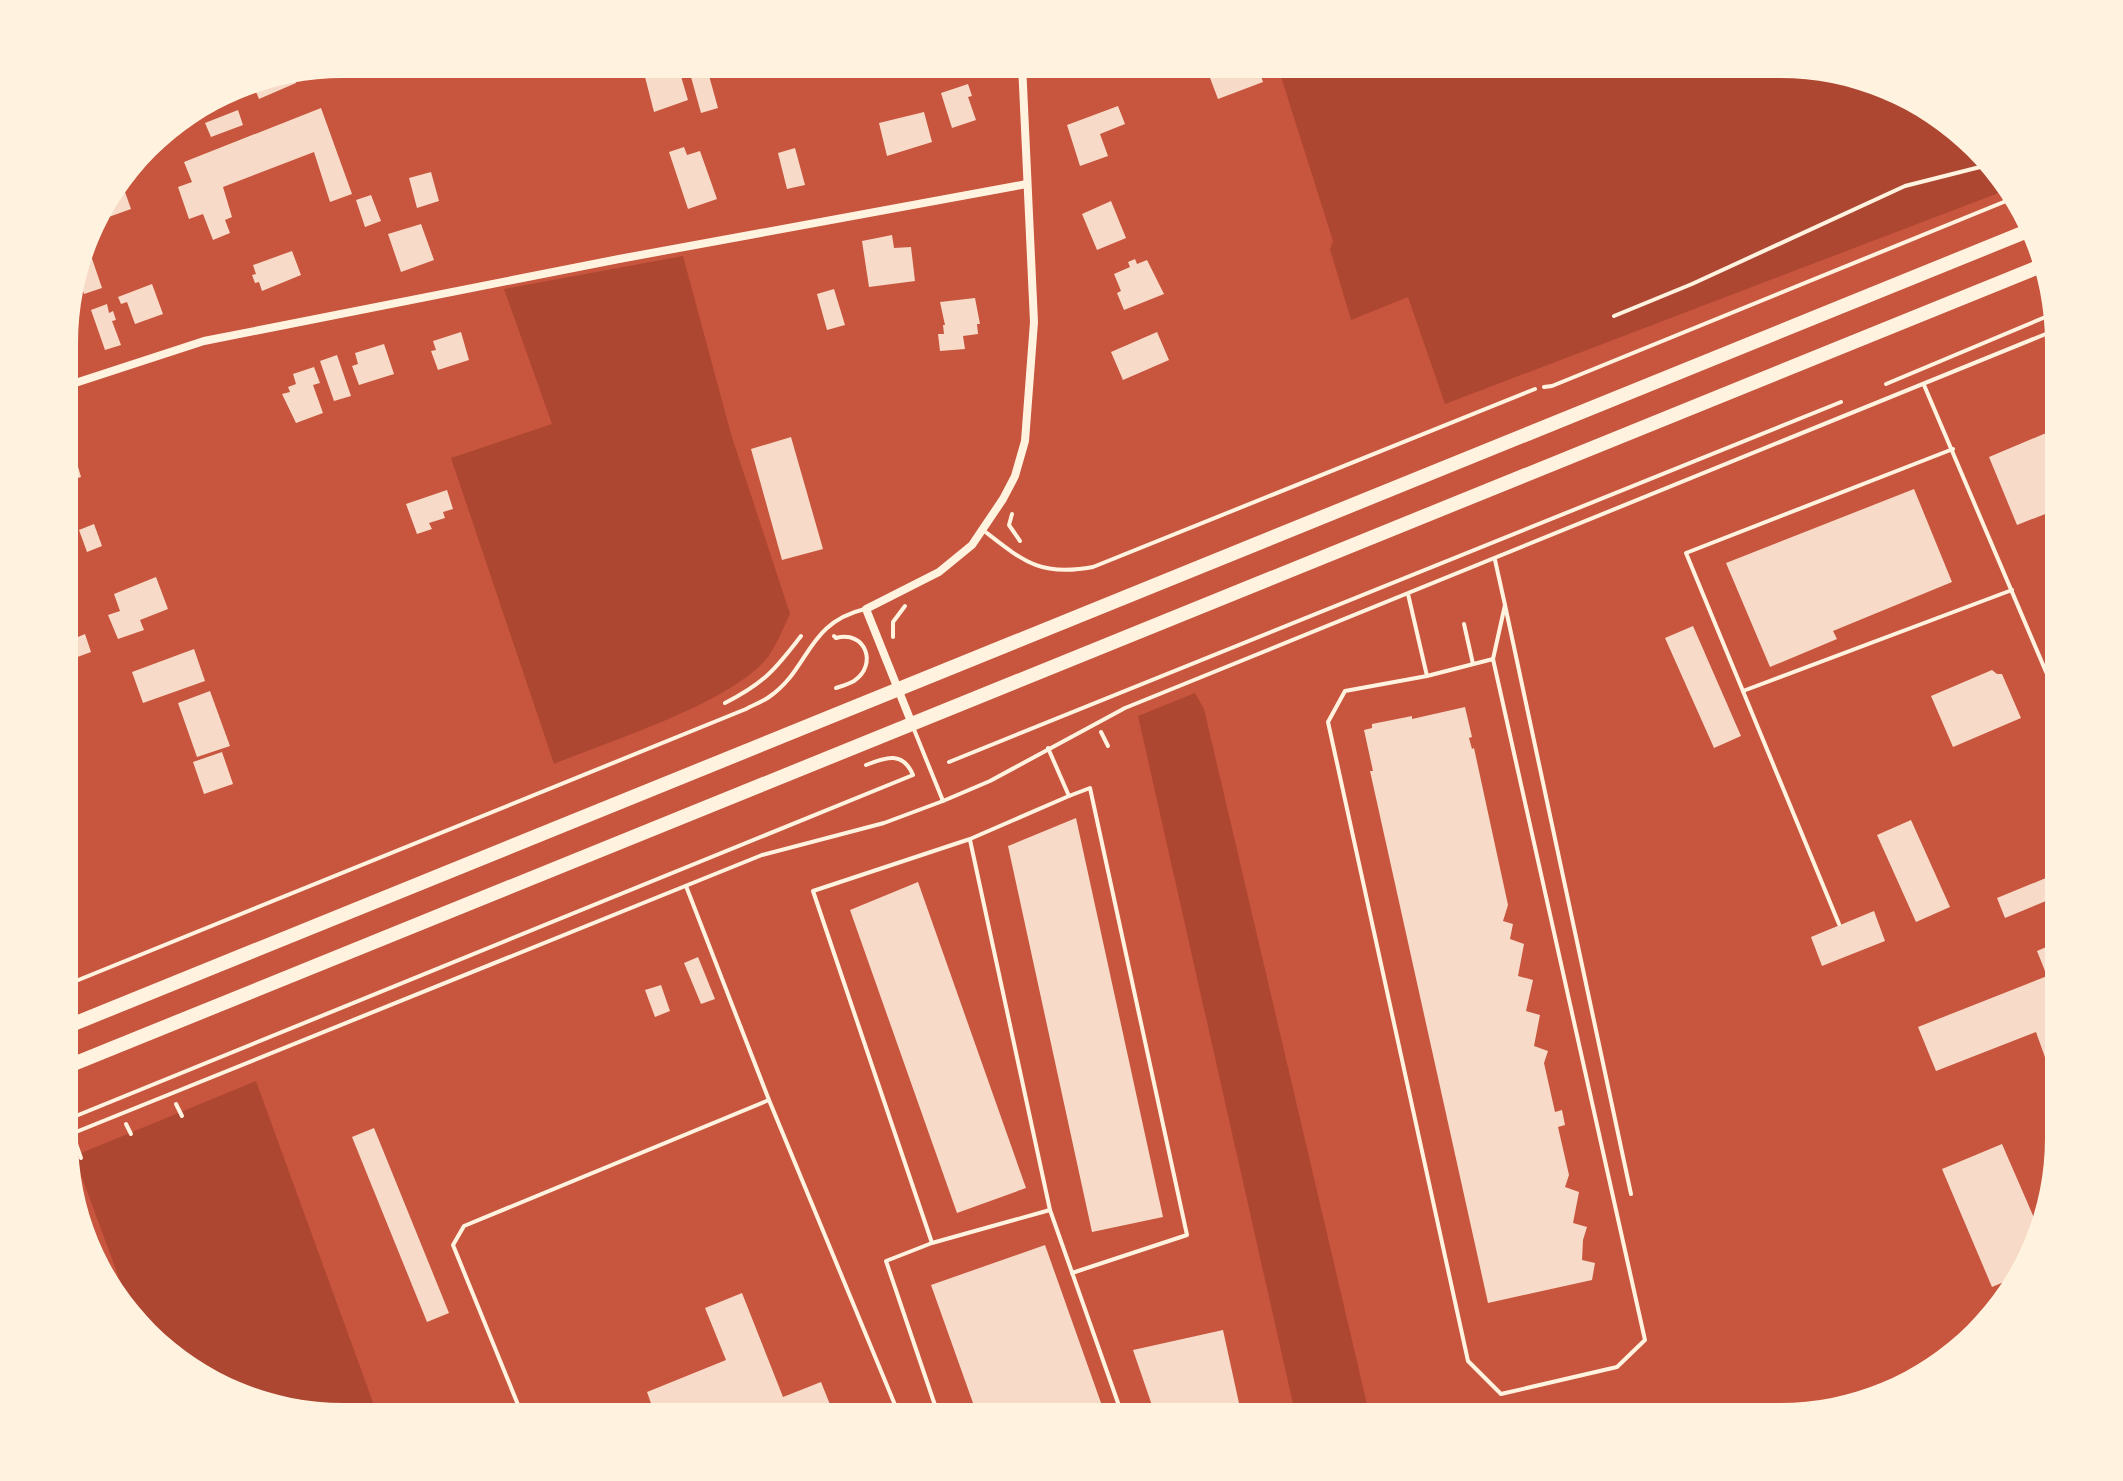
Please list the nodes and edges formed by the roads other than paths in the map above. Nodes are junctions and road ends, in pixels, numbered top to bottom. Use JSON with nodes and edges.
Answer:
{"nodes":[{"id":1,"x":1023,"y":79,"type":"edge"},
{"id":2,"x":1027,"y":184,"type":"junction"},
{"id":3,"x":2021,"y":234,"type":"edge"},
{"id":4,"x":2034,"y":269,"type":"edge"},
{"id":5,"x":2044,"y":335,"type":"edge"},
{"id":6,"x":78,"y":382,"type":"edge"},
{"id":7,"x":1924,"y":385,"type":"junction"},
{"id":8,"x":1535,"y":389,"type":"road end"},
{"id":9,"x":1953,"y":449,"type":"junction"},
{"id":10,"x":983,"y":530,"type":"junction"},
{"id":11,"x":1495,"y":559,"type":"junction"},
{"id":12,"x":2012,"y":590,"type":"junction"},
{"id":13,"x":1408,"y":594,"type":"junction"},
{"id":14,"x":1505,"y":605,"type":"junction"},
{"id":15,"x":866,"y":609,"type":"junction"},
{"id":16,"x":1464,"y":624,"type":"dead end"},
{"id":17,"x":1493,"y":659,"type":"junction"},
{"id":18,"x":1473,"y":664,"type":"junction"},
{"id":19,"x":2044,"y":667,"type":"edge"},
{"id":20,"x":1427,"y":676,"type":"junction"},
{"id":21,"x":898,"y":689,"type":"junction"},
{"id":22,"x":1743,"y":691,"type":"junction"},
{"id":23,"x":912,"y":724,"type":"junction"},
{"id":24,"x":1048,"y":748,"type":"junction"},
{"id":25,"x":1069,"y":796,"type":"junction"},
{"id":26,"x":943,"y":801,"type":"junction"},
{"id":27,"x":970,"y":839,"type":"junction"},
{"id":28,"x":686,"y":886,"type":"junction"},
{"id":29,"x":1839,"y":924,"type":"dead end"},
{"id":30,"x":79,"y":980,"type":"edge"},
{"id":31,"x":79,"y":1022,"type":"edge"},
{"id":32,"x":79,"y":1062,"type":"edge"},
{"id":33,"x":769,"y":1100,"type":"junction"},
{"id":34,"x":79,"y":1131,"type":"edge"},
{"id":35,"x":1631,"y":1194,"type":"dead end"},
{"id":36,"x":1050,"y":1210,"type":"junction"},
{"id":37,"x":932,"y":1243,"type":"junction"},
{"id":38,"x":1072,"y":1273,"type":"junction"},
{"id":39,"x":517,"y":1402,"type":"edge"},
{"id":40,"x":894,"y":1402,"type":"edge"},
{"id":41,"x":934,"y":1402,"type":"edge"},
{"id":42,"x":1118,"y":1403,"type":"edge"}],
"edges":[{"from":1,"to":2,"type":"street"},
{"from":2,"to":6,"type":"street"},
{"from":2,"to":10,"type":"street"},
{"from":3,"to":21,"type":"main road"},
{"from":4,"to":23,"type":"main road"},
{"from":5,"to":7,"type":"lane"},
{"from":7,"to":9,"type":"lane"},
{"from":7,"to":11,"type":"lane"},
{"from":8,"to":10,"type":"lane"},
{"from":9,"to":12,"type":"lane"},
{"from":9,"to":22,"type":"lane"},
{"from":10,"to":15,"type":"street"},
{"from":11,"to":13,"type":"lane"},
{"from":11,"to":14,"type":"lane"},
{"from":12,"to":19,"type":"lane"},
{"from":12,"to":22,"type":"lane"},
{"from":13,"to":20,"type":"lane"},
{"from":13,"to":24,"type":"lane"},
{"from":14,"to":17,"type":"lane"},
{"from":14,"to":35,"type":"lane"},
{"from":15,"to":21,"type":"street"},
{"from":15,"to":30,"type":"lane"},
{"from":16,"to":18,"type":"lane"},
{"from":17,"to":18,"type":"lane"},
{"from":17,"to":20,"type":"lane"},
{"from":18,"to":20,"type":"lane"},
{"from":21,"to":23,"type":"street"},
{"from":21,"to":31,"type":"main road"},
{"from":22,"to":29,"type":"lane"},
{"from":23,"to":26,"type":"lane"},
{"from":23,"to":32,"type":"main road"},
{"from":24,"to":25,"type":"lane"},
{"from":24,"to":26,"type":"lane"},
{"from":25,"to":27,"type":"lane"},
{"from":25,"to":38,"type":"lane"},
{"from":26,"to":28,"type":"lane"},
{"from":27,"to":36,"type":"lane"},
{"from":27,"to":37,"type":"lane"},
{"from":28,"to":33,"type":"lane"},
{"from":28,"to":34,"type":"lane"},
{"from":33,"to":39,"type":"lane"},
{"from":33,"to":40,"type":"lane"},
{"from":36,"to":37,"type":"lane"},
{"from":36,"to":38,"type":"lane"},
{"from":37,"to":41,"type":"lane"},
{"from":38,"to":42,"type":"lane"}]}
